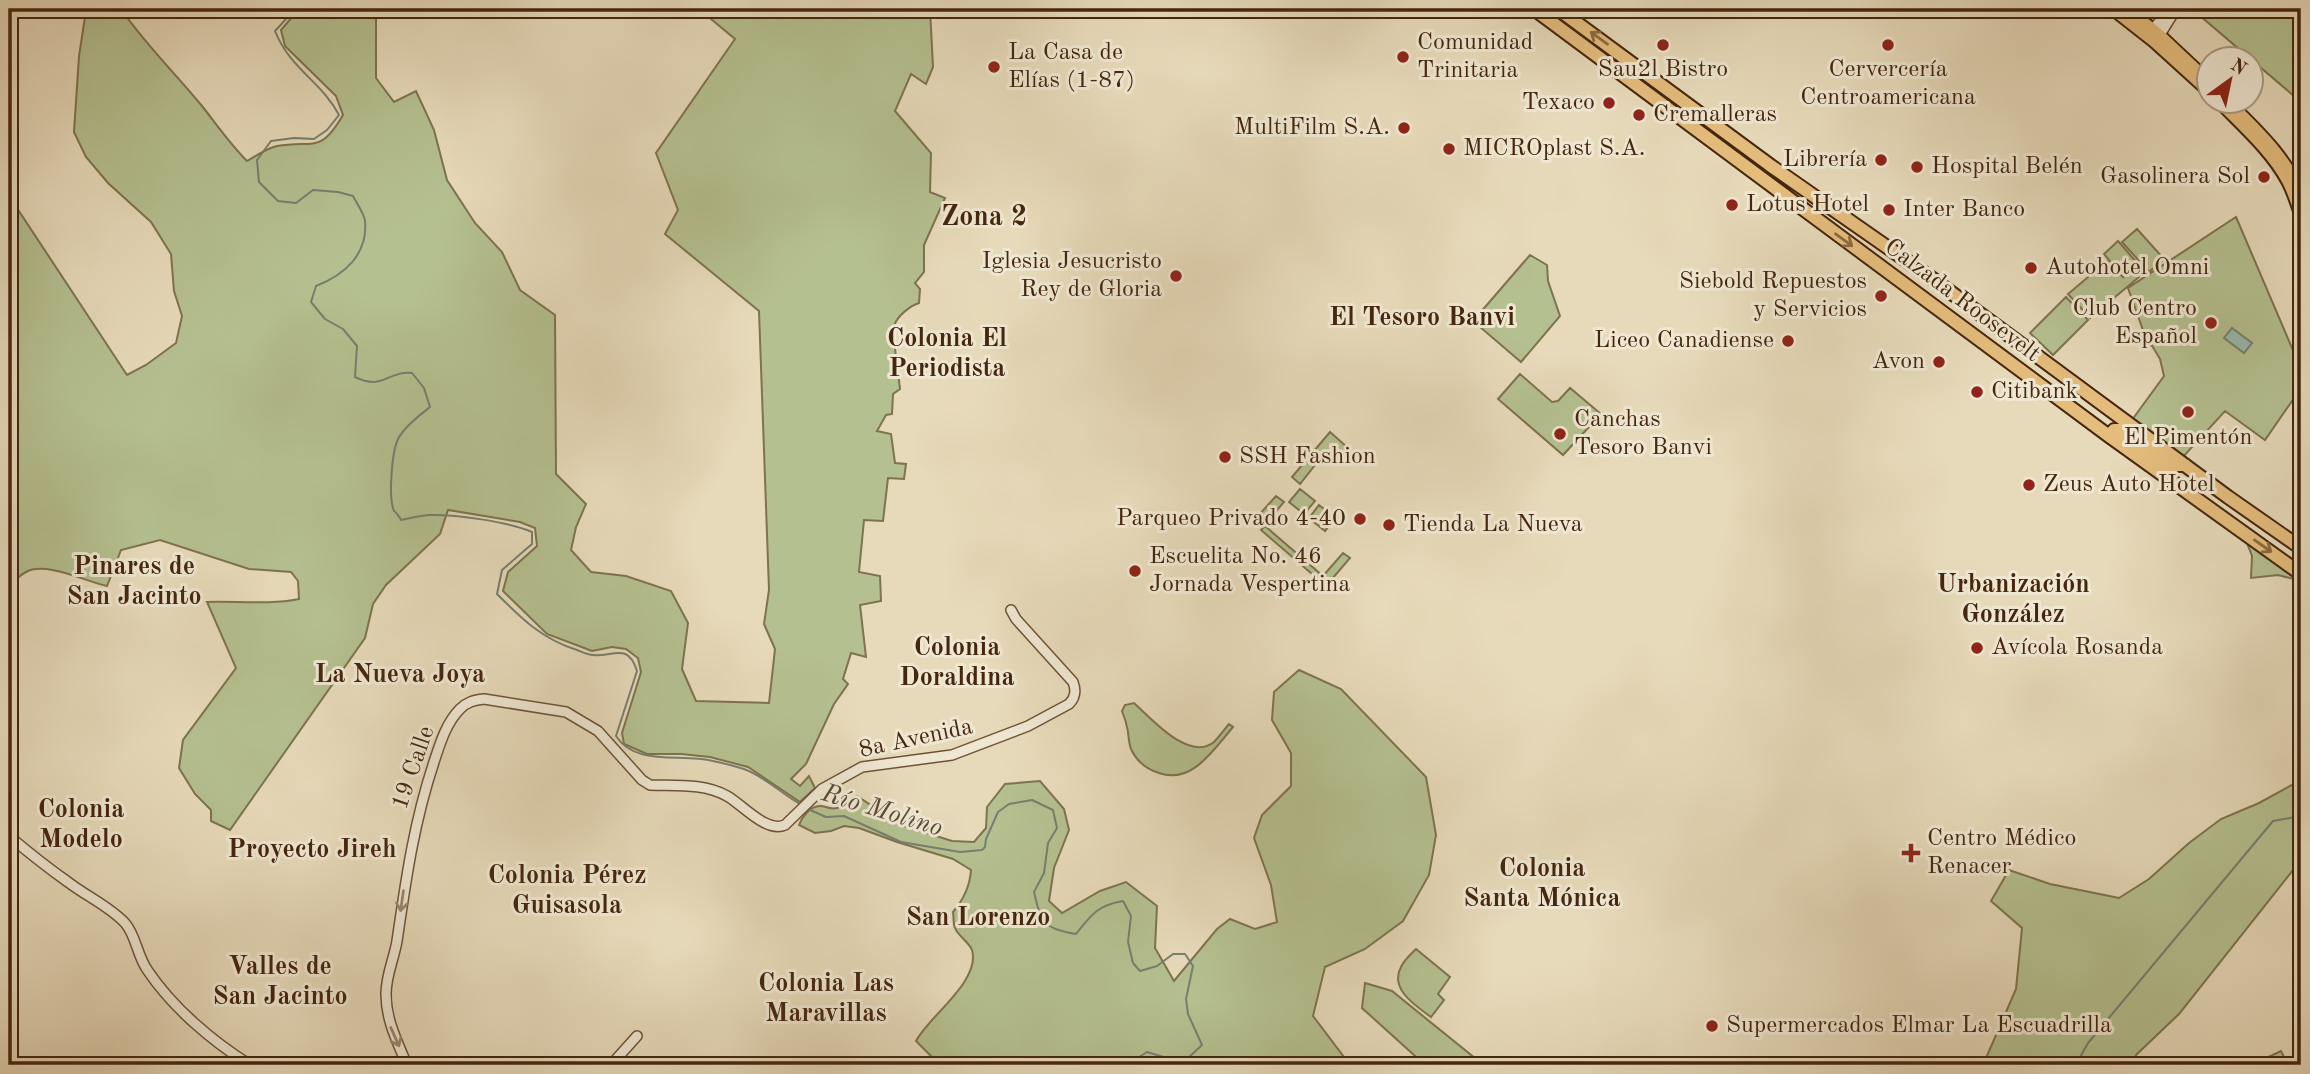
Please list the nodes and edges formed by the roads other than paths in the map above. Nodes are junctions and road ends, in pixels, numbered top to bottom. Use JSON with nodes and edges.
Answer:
{"nodes":[{"id":1,"x":1534,"y":9,"type":"edge"},
{"id":2,"x":1558,"y":9,"type":"edge"},
{"id":3,"x":2112,"y":9,"type":"edge"},
{"id":4,"x":2128,"y":9,"type":"edge"},
{"id":5,"x":2171,"y":9,"type":"edge"},
{"id":6,"x":2176,"y":9,"type":"edge"},
{"id":7,"x":2154,"y":35,"type":"junction"},
{"id":8,"x":2194,"y":68,"type":"edge"},
{"id":9,"x":1621,"y":74,"type":"junction"},
{"id":10,"x":2194,"y":76,"type":"edge"},
{"id":11,"x":1688,"y":104,"type":"junction"},
{"id":12,"x":2235,"y":116,"type":"edge"},
{"id":13,"x":2241,"y":116,"type":"edge"},
{"id":14,"x":1680,"y":118,"type":"junction"},
{"id":15,"x":2260,"y":139,"type":"junction"},
{"id":16,"x":1771,"y":166,"type":"junction"},
{"id":17,"x":2301,"y":194,"type":"edge"},
{"id":18,"x":2301,"y":217,"type":"edge"},
{"id":19,"x":2109,"y":436,"type":"junction"},
{"id":20,"x":2186,"y":465,"type":"junction"},
{"id":21,"x":2301,"y":548,"type":"edge"},
{"id":22,"x":2301,"y":574,"type":"edge"},
{"id":23,"x":1012,"y":610,"type":"dead end"},
{"id":24,"x":775,"y":827,"type":"joint"},
{"id":25,"x":9,"y":836,"type":"edge"},
{"id":26,"x":637,"y":1036,"type":"dead end"},
{"id":27,"x":250,"y":1065,"type":"edge"},
{"id":28,"x":407,"y":1065,"type":"edge"},
{"id":29,"x":611,"y":1065,"type":"edge"}],
"edges":[{"from":1,"to":9,"type":"highway","name":"Calzada Roosevelt"},
{"from":11,"to":2,"type":"highway","name":"Calzada Roosevelt","one_way":true},
{"from":3,"to":7,"type":"main road"},
{"from":4,"to":7,"type":"main road"},
{"from":5,"to":7,"type":"street"},
{"from":6,"to":7,"type":"street"},
{"from":7,"to":8,"type":"main road"},
{"from":7,"to":10,"type":"main road"},
{"from":9,"to":11,"type":"highway"},
{"from":9,"to":14,"type":"highway","name":"Calzada Roosevelt"},
{"from":11,"to":16,"type":"highway","name":"Calzada Roosevelt"},
{"from":12,"to":15,"type":"main road"},
{"from":13,"to":15,"type":"main road"},
{"from":14,"to":16,"type":"highway"},
{"from":14,"to":19,"type":"highway","name":"Calzada Roosevelt","one_way":true},
{"from":15,"to":17,"type":"main road"},
{"from":15,"to":18,"type":"main road"},
{"from":16,"to":20,"type":"highway","name":"Calzada Roosevelt"},
{"from":19,"to":20,"type":"highway"},
{"from":19,"to":22,"type":"highway","name":"Calzada Roosevelt","one_way":true},
{"from":20,"to":21,"type":"highway","name":"Calzada Roosevelt"},
{"from":23,"to":24,"type":"street","name":"8a Avenida"},
{"from":24,"to":28,"type":"street","name":"19 Calle","one_way":true},
{"from":25,"to":27,"type":"street"},
{"from":26,"to":29,"type":"street"}]}
